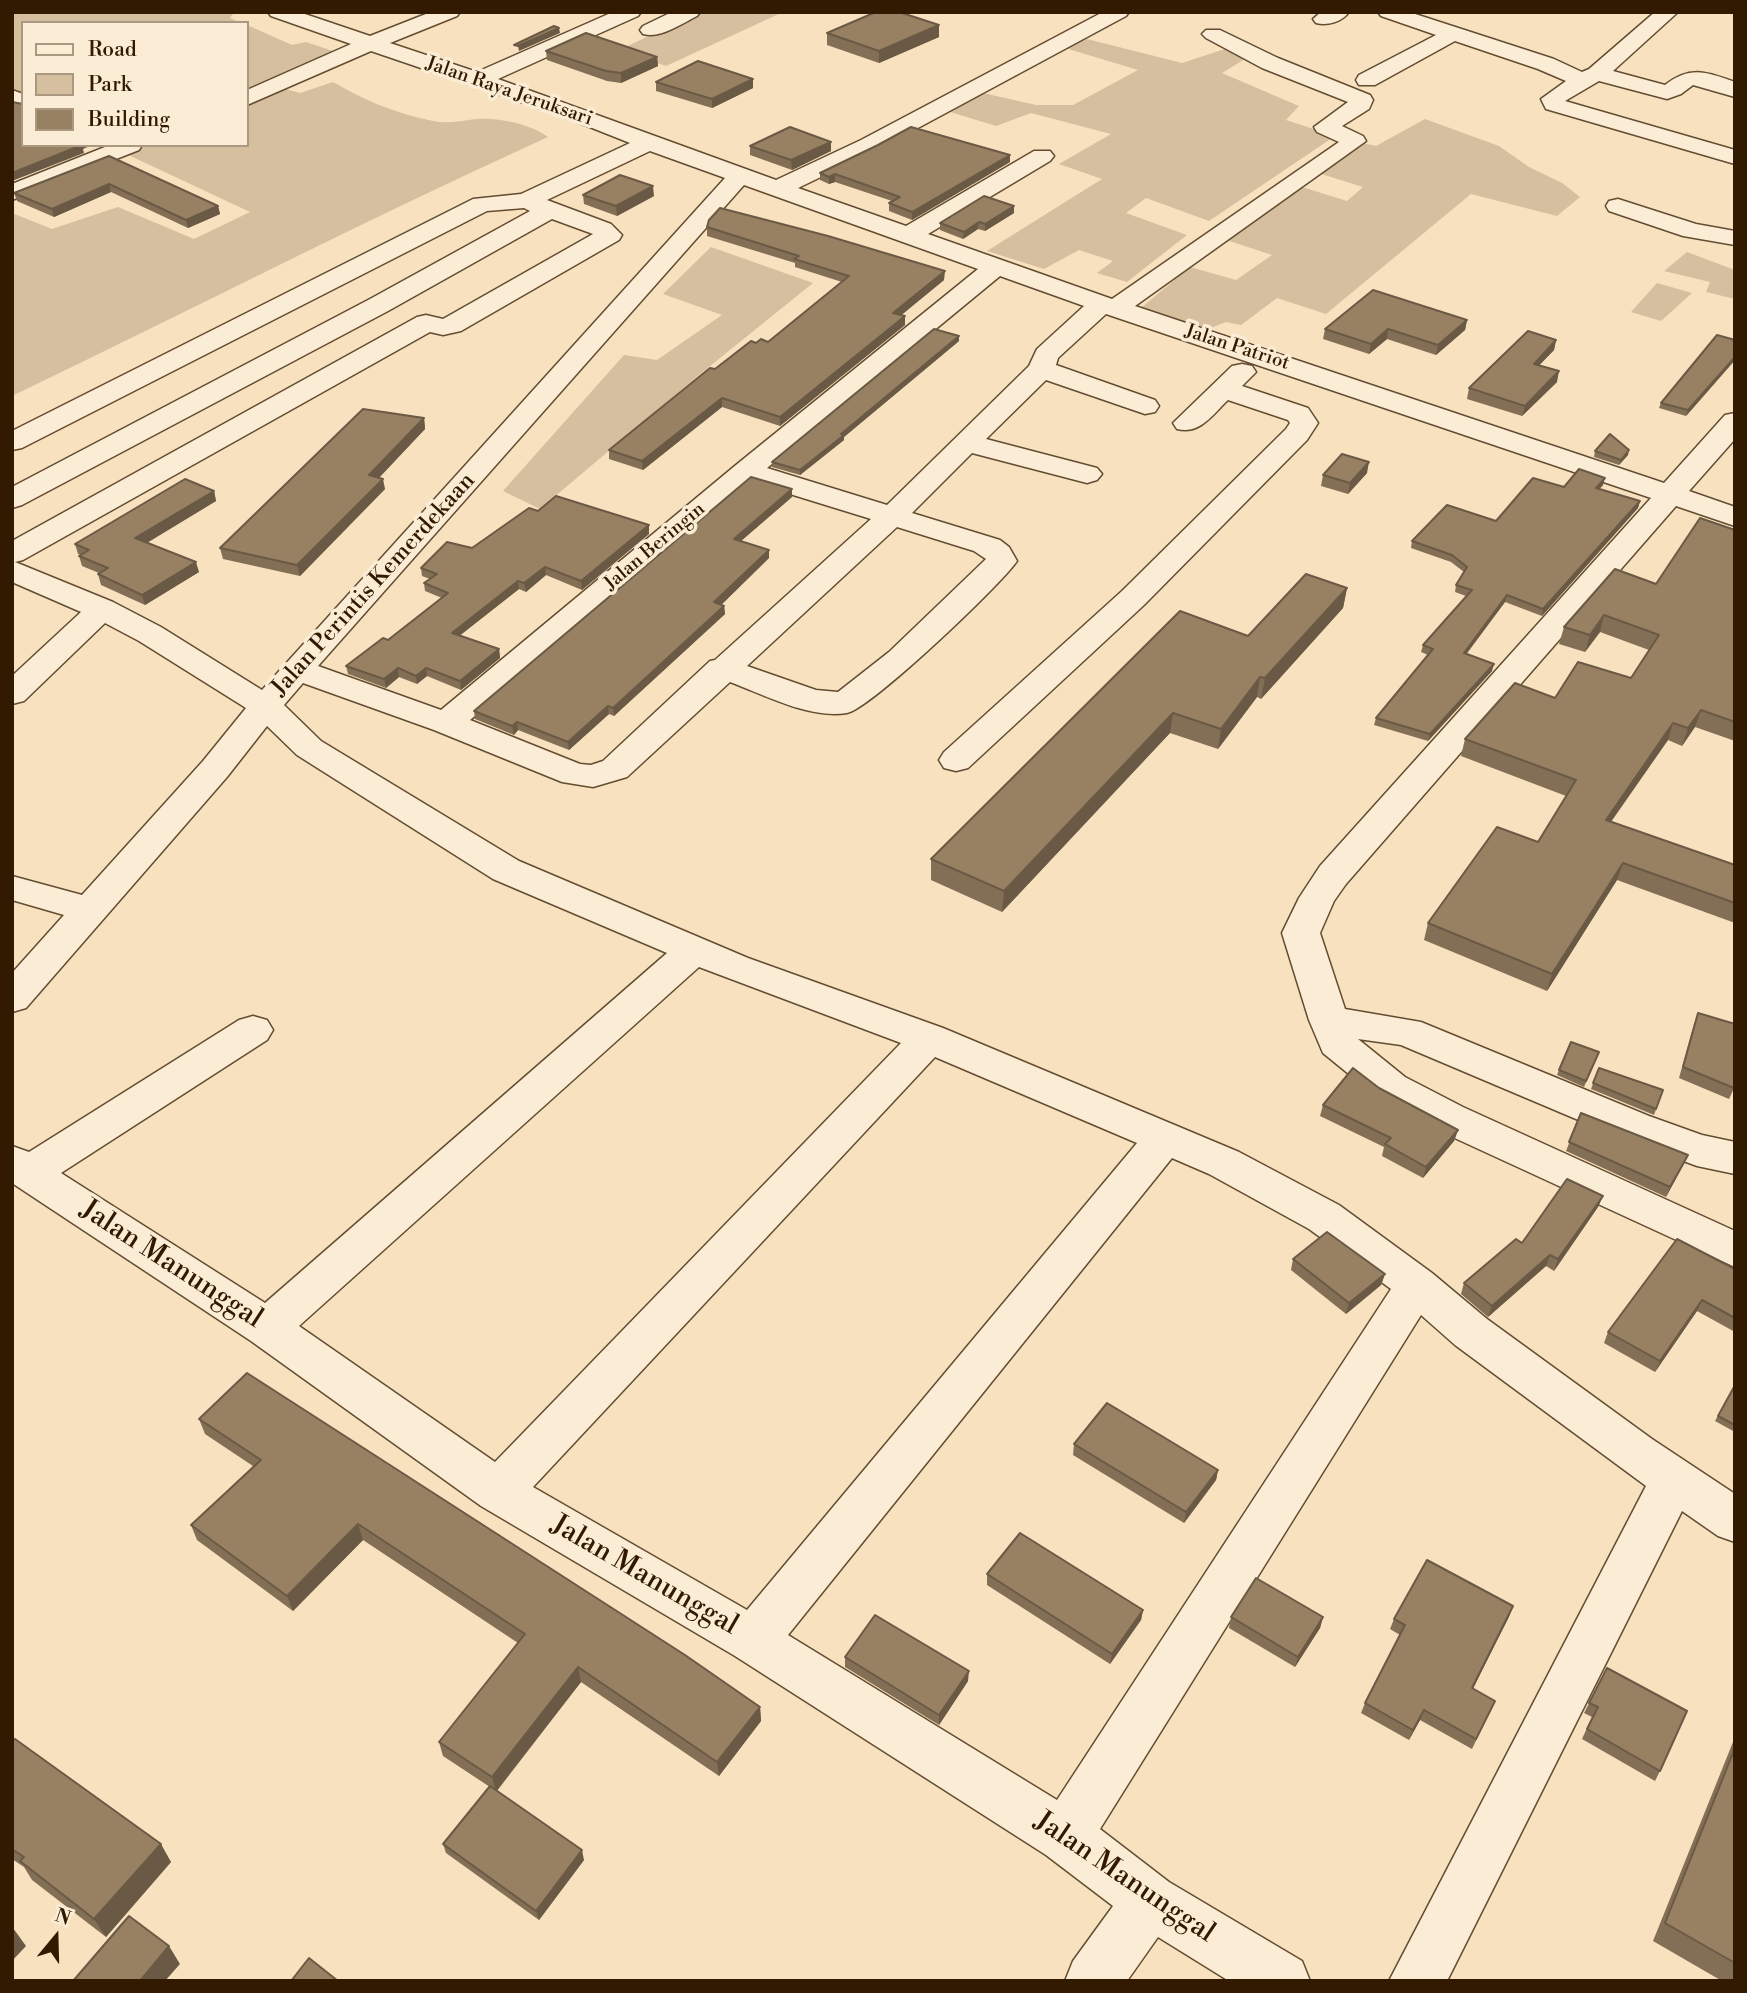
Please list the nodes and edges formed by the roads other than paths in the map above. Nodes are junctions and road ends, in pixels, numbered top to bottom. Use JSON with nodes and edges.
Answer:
{"nodes":[{"id":1,"x":278,"y":12,"type":"edge"},
{"id":2,"x":450,"y":12,"type":"edge"},
{"id":3,"x":631,"y":12,"type":"edge"},
{"id":4,"x":690,"y":12,"type":"edge"},
{"id":5,"x":1388,"y":12,"type":"edge"},
{"id":6,"x":1668,"y":12,"type":"edge"},
{"id":7,"x":1110,"y":13,"type":"edge"},
{"id":8,"x":650,"y":30,"type":"dead end"},
{"id":9,"x":1213,"y":34,"type":"dead end"},
{"id":10,"x":1453,"y":34,"type":"junction"},
{"id":11,"x":361,"y":47,"type":"junction"},
{"id":12,"x":1705,"y":61,"type":"dead end"},
{"id":13,"x":1590,"y":77,"type":"junction"},
{"id":14,"x":1688,"y":79,"type":"junction"},
{"id":15,"x":1367,"y":80,"type":"dead end"},
{"id":16,"x":476,"y":81,"type":"junction"},
{"id":17,"x":1735,"y":90,"type":"edge"},
{"id":18,"x":248,"y":98,"type":"edge"},
{"id":19,"x":649,"y":143,"type":"junction"},
{"id":20,"x":117,"y":147,"type":"edge"},
{"id":21,"x":1042,"y":156,"type":"dead end"},
{"id":22,"x":1735,"y":157,"type":"edge"},
{"id":23,"x":740,"y":175,"type":"junction"},
{"id":24,"x":778,"y":190,"type":"junction"},
{"id":25,"x":12,"y":193,"type":"edge"},
{"id":26,"x":537,"y":206,"type":"junction"},
{"id":27,"x":1618,"y":206,"type":"dead end"},
{"id":28,"x":908,"y":235,"type":"junction"},
{"id":29,"x":1735,"y":238,"type":"edge"},
{"id":30,"x":992,"y":270,"type":"junction"},
{"id":31,"x":330,"y":281,"type":"junction"},
{"id":32,"x":379,"y":305,"type":"junction"},
{"id":33,"x":1116,"y":309,"type":"junction"},
{"id":34,"x":426,"y":323,"type":"junction"},
{"id":35,"x":1256,"y":359,"type":"junction"},
{"id":36,"x":1041,"y":369,"type":"junction"},
{"id":37,"x":1223,"y":389,"type":"junction"},
{"id":38,"x":1145,"y":406,"type":"dead end"},
{"id":39,"x":1735,"y":422,"type":"edge"},
{"id":40,"x":1187,"y":423,"type":"dead end"},
{"id":41,"x":12,"y":442,"type":"edge"},
{"id":42,"x":968,"y":443,"type":"junction"},
{"id":43,"x":746,"y":471,"type":"junction"},
{"id":44,"x":1087,"y":474,"type":"dead end"},
{"id":45,"x":1672,"y":496,"type":"junction"},
{"id":46,"x":12,"y":499,"type":"edge"},
{"id":47,"x":893,"y":515,"type":"junction"},
{"id":48,"x":1735,"y":517,"type":"edge"},
{"id":49,"x":12,"y":554,"type":"edge"},
{"id":50,"x":12,"y":571,"type":"edge"},
{"id":51,"x":102,"y":609,"type":"junction"},
{"id":52,"x":722,"y":668,"type":"junction"},
{"id":53,"x":298,"y":670,"type":"junction"},
{"id":54,"x":12,"y":694,"type":"edge"},
{"id":55,"x":265,"y":706,"type":"junction"},
{"id":56,"x":446,"y":723,"type":"junction"},
{"id":57,"x":956,"y":760,"type":"dead end"},
{"id":58,"x":12,"y":888,"type":"edge"},
{"id":59,"x":91,"y":910,"type":"junction"},
{"id":60,"x":694,"y":950,"type":"junction"},
{"id":61,"x":12,"y":998,"type":"edge"},
{"id":62,"x":1328,"y":1020,"type":"junction"},
{"id":63,"x":254,"y":1030,"type":"dead end"},
{"id":64,"x":929,"y":1038,"type":"junction"},
{"id":65,"x":1164,"y":1139,"type":"junction"},
{"id":66,"x":1735,"y":1158,"type":"edge"},
{"id":67,"x":21,"y":1167,"type":"edge"},
{"id":68,"x":1735,"y":1250,"type":"edge"},
{"id":69,"x":1417,"y":1285,"type":"junction"},
{"id":70,"x":267,"y":1328,"type":"junction"},
{"id":71,"x":1674,"y":1479,"type":"junction"},
{"id":72,"x":498,"y":1491,"type":"junction"},
{"id":73,"x":1735,"y":1521,"type":"edge"},
{"id":74,"x":753,"y":1640,"type":"junction"},
{"id":75,"x":1065,"y":1836,"type":"junction"},
{"id":76,"x":1150,"y":1901,"type":"junction"},
{"id":77,"x":1093,"y":1981,"type":"edge"},
{"id":78,"x":1282,"y":1981,"type":"edge"},
{"id":79,"x":1417,"y":1981,"type":"edge"}],
"edges":[{"from":1,"to":11,"type":"street","name":"Jalan Raya Jeruksari"},
{"from":2,"to":11,"type":"street"},
{"from":3,"to":16,"type":"street"},
{"from":4,"to":8,"type":"street"},
{"from":5,"to":10,"type":"street"},
{"from":6,"to":13,"type":"street"},
{"from":7,"to":24,"type":"street"},
{"from":9,"to":33,"type":"street"},
{"from":10,"to":13,"type":"street"},
{"from":10,"to":15,"type":"street"},
{"from":11,"to":16,"type":"street","name":"Jalan Raya Jeruksari"},
{"from":11,"to":18,"type":"street"},
{"from":12,"to":14,"type":"street"},
{"from":13,"to":14,"type":"street"},
{"from":13,"to":22,"type":"street"},
{"from":14,"to":17,"type":"street"},
{"from":16,"to":19,"type":"street","name":"Jalan Raya Jeruksari"},
{"from":19,"to":23,"type":"street","name":"Jalan Raya Jeruksari"},
{"from":19,"to":26,"type":"street"},
{"from":20,"to":25,"type":"street"},
{"from":21,"to":28,"type":"street"},
{"from":23,"to":24,"type":"street","name":"Jalan Patriot"},
{"from":23,"to":53,"type":"street","name":"Jalan Perintis Kemerdekaan"},
{"from":24,"to":28,"type":"street","name":"Jalan Patriot"},
{"from":26,"to":31,"type":"street"},
{"from":26,"to":32,"type":"street"},
{"from":26,"to":34,"type":"street"},
{"from":27,"to":29,"type":"street"},
{"from":28,"to":30,"type":"street","name":"Jalan Patriot"},
{"from":30,"to":33,"type":"street","name":"Jalan Patriot"},
{"from":30,"to":43,"type":"street","name":"Jalan Beringin"},
{"from":31,"to":32,"type":"street"},
{"from":31,"to":41,"type":"street"},
{"from":32,"to":34,"type":"street"},
{"from":32,"to":46,"type":"street"},
{"from":33,"to":35,"type":"street","name":"Jalan Patriot"},
{"from":33,"to":36,"type":"street"},
{"from":34,"to":49,"type":"street"},
{"from":35,"to":37,"type":"street"},
{"from":35,"to":45,"type":"street","name":"Jalan Patriot"},
{"from":36,"to":38,"type":"street"},
{"from":36,"to":42,"type":"street"},
{"from":37,"to":40,"type":"street"},
{"from":37,"to":57,"type":"street"},
{"from":39,"to":45,"type":"street"},
{"from":42,"to":44,"type":"street"},
{"from":42,"to":47,"type":"street"},
{"from":43,"to":47,"type":"street"},
{"from":43,"to":56,"type":"street","name":"Jalan Beringin"},
{"from":45,"to":48,"type":"street","name":"Jalan Patriot"},
{"from":45,"to":62,"type":"street"},
{"from":47,"to":52,"type":"street"},
{"from":47,"to":52,"type":"street"},
{"from":50,"to":51,"type":"street"},
{"from":51,"to":54,"type":"street"},
{"from":51,"to":55,"type":"street"},
{"from":52,"to":56,"type":"street"},
{"from":53,"to":55,"type":"street","name":"Jalan Perintis Kemerdekaan"},
{"from":53,"to":56,"type":"street"},
{"from":55,"to":59,"type":"street","name":"Jalan Perintis Kemerdekaan"},
{"from":55,"to":60,"type":"street"},
{"from":58,"to":59,"type":"street"},
{"from":59,"to":61,"type":"street","name":"Jalan Perintis Kemerdekaan"},
{"from":60,"to":64,"type":"street"},
{"from":60,"to":70,"type":"street"},
{"from":62,"to":66,"type":"street"},
{"from":62,"to":68,"type":"street"},
{"from":63,"to":67,"type":"street"},
{"from":64,"to":65,"type":"street"},
{"from":64,"to":72,"type":"street"},
{"from":65,"to":69,"type":"street"},
{"from":65,"to":74,"type":"street"},
{"from":67,"to":70,"type":"street","name":"Jalan Manunggal"},
{"from":69,"to":71,"type":"street"},
{"from":69,"to":75,"type":"street"},
{"from":70,"to":72,"type":"street","name":"Jalan Manunggal"},
{"from":71,"to":73,"type":"street"},
{"from":71,"to":79,"type":"street"},
{"from":72,"to":74,"type":"street","name":"Jalan Manunggal"},
{"from":74,"to":75,"type":"street","name":"Jalan Manunggal"},
{"from":75,"to":76,"type":"street","name":"Jalan Manunggal"},
{"from":76,"to":77,"type":"street"},
{"from":76,"to":78,"type":"street","name":"Jalan Manunggal"}]}
